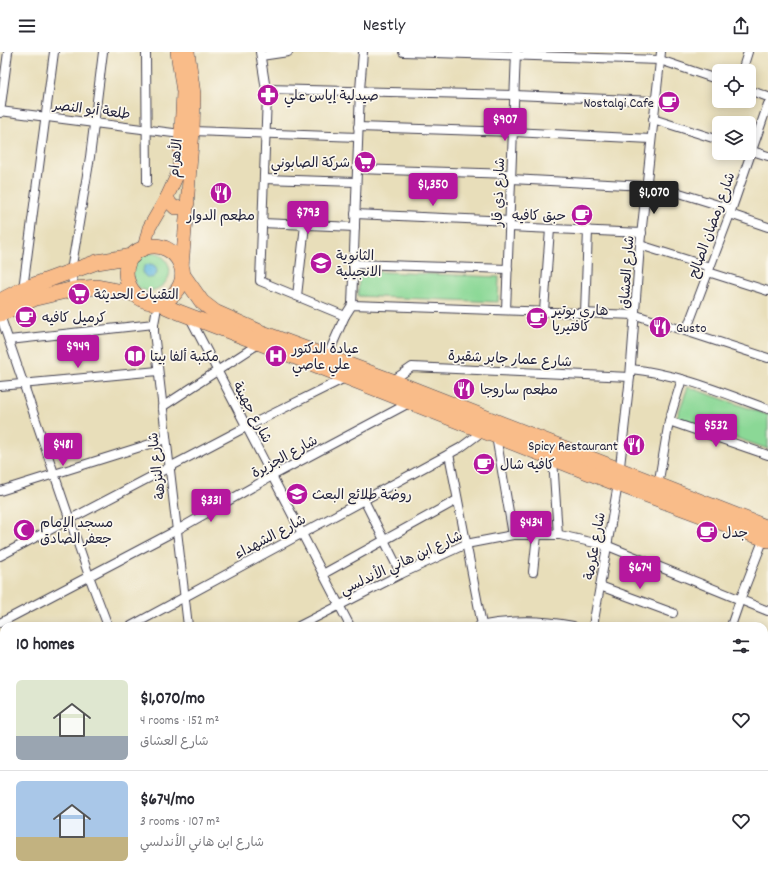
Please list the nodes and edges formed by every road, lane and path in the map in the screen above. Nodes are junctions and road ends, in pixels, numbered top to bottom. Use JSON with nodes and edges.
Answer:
{"nodes":[{"id":1,"x":8,"y":52,"type":"edge"},
{"id":2,"x":54,"y":52,"type":"edge"},
{"id":3,"x":103,"y":52,"type":"edge"},
{"id":4,"x":146,"y":52,"type":"edge"},
{"id":5,"x":177,"y":52,"type":"edge"},
{"id":6,"x":188,"y":52,"type":"edge"},
{"id":7,"x":288,"y":52,"type":"edge"},
{"id":8,"x":363,"y":52,"type":"edge"},
{"id":9,"x":403,"y":52,"type":"edge"},
{"id":10,"x":748,"y":52,"type":"edge"},
{"id":11,"x":516,"y":53,"type":"edge"},
{"id":12,"x":261,"y":54,"type":"edge"},
{"id":13,"x":565,"y":54,"type":"edge"},
{"id":14,"x":611,"y":55,"type":"edge"},
{"id":15,"x":660,"y":56,"type":"edge"},
{"id":16,"x":744,"y":64,"type":"edge"},
{"id":17,"x":712,"y":77,"type":"edge"},
{"id":18,"x":266,"y":89,"type":"junction"},
{"id":19,"x":360,"y":90,"type":"junction"},
{"id":20,"x":756,"y":93,"type":"edge"},
{"id":21,"x":514,"y":95,"type":"junction"},
{"id":22,"x":768,"y":97,"type":"edge"},
{"id":23,"x":655,"y":101,"type":"junction"},
{"id":24,"x":768,"y":104,"type":"edge"},
{"id":25,"x":0,"y":111,"type":"edge"},
{"id":26,"x":46,"y":116,"type":"junction"},
{"id":27,"x":653,"y":119,"type":"junction"},
{"id":28,"x":94,"y":123,"type":"junction"},
{"id":29,"x":358,"y":127,"type":"junction"},
{"id":30,"x":147,"y":129,"type":"junction"},
{"id":31,"x":187,"y":132,"type":"junction"},
{"id":32,"x":513,"y":132,"type":"junction"},
{"id":33,"x":265,"y":134,"type":"junction"},
{"id":34,"x":756,"y":135,"type":"edge"},
{"id":35,"x":358,"y":137,"type":"junction"},
{"id":36,"x":712,"y":138,"type":"edge"},
{"id":37,"x":651,"y":139,"type":"junction"},
{"id":38,"x":756,"y":152,"type":"edge"},
{"id":39,"x":768,"y":156,"type":"edge"},
{"id":40,"x":747,"y":160,"type":"edge"},
{"id":41,"x":357,"y":169,"type":"junction"},
{"id":42,"x":511,"y":177,"type":"junction"},
{"id":43,"x":264,"y":179,"type":"junction"},
{"id":44,"x":147,"y":182,"type":"dead end"},
{"id":45,"x":356,"y":182,"type":"junction"},
{"id":46,"x":647,"y":184,"type":"junction"},
{"id":47,"x":167,"y":197,"type":"junction"},
{"id":48,"x":188,"y":203,"type":"junction"},
{"id":49,"x":731,"y":212,"type":"junction"},
{"id":50,"x":355,"y":214,"type":"junction"},
{"id":51,"x":262,"y":223,"type":"junction"},
{"id":52,"x":509,"y":224,"type":"junction"},
{"id":53,"x":304,"y":225,"type":"junction"},
{"id":54,"x":768,"y":226,"type":"edge"},
{"id":55,"x":355,"y":227,"type":"junction"},
{"id":56,"x":550,"y":229,"type":"junction"},
{"id":57,"x":588,"y":230,"type":"junction"},
{"id":58,"x":642,"y":233,"type":"junction"},
{"id":59,"x":640,"y":245,"type":"junction"},
{"id":60,"x":138,"y":252,"type":"junction"},
{"id":61,"x":353,"y":264,"type":"junction"},
{"id":62,"x":508,"y":269,"type":"junction"},
{"id":63,"x":709,"y":269,"type":"junction"},
{"id":64,"x":71,"y":271,"type":"junction"},
{"id":65,"x":183,"y":271,"type":"junction"},
{"id":66,"x":23,"y":289,"type":"junction"},
{"id":67,"x":74,"y":289,"type":"junction"},
{"id":68,"x":768,"y":291,"type":"edge"},
{"id":69,"x":134,"y":294,"type":"junction"},
{"id":70,"x":297,"y":296,"type":"junction"},
{"id":71,"x":0,"y":301,"type":"edge"},
{"id":72,"x":160,"y":302,"type":"junction"},
{"id":73,"x":352,"y":305,"type":"junction"},
{"id":74,"x":506,"y":310,"type":"junction"},
{"id":75,"x":544,"y":312,"type":"junction"},
{"id":76,"x":585,"y":313,"type":"junction"},
{"id":77,"x":0,"y":315,"type":"edge"},
{"id":78,"x":188,"y":316,"type":"junction"},
{"id":79,"x":345,"y":316,"type":"junction"},
{"id":80,"x":636,"y":316,"type":"junction"},
{"id":81,"x":154,"y":324,"type":"junction"},
{"id":82,"x":686,"y":331,"type":"junction"},
{"id":83,"x":9,"y":340,"type":"junction"},
{"id":84,"x":260,"y":343,"type":"junction"},
{"id":85,"x":327,"y":357,"type":"junction"},
{"id":86,"x":768,"y":358,"type":"edge"},
{"id":87,"x":158,"y":371,"type":"junction"},
{"id":88,"x":218,"y":372,"type":"junction"},
{"id":89,"x":631,"y":373,"type":"junction"},
{"id":90,"x":347,"y":377,"type":"junction"},
{"id":91,"x":682,"y":379,"type":"junction"},
{"id":92,"x":392,"y":382,"type":"junction"},
{"id":93,"x":24,"y":384,"type":"junction"},
{"id":94,"x":0,"y":386,"type":"edge"},
{"id":95,"x":411,"y":402,"type":"junction"},
{"id":96,"x":162,"y":407,"type":"junction"},
{"id":97,"x":768,"y":409,"type":"edge"},
{"id":98,"x":669,"y":421,"type":"junction"},
{"id":99,"x":246,"y":427,"type":"junction"},
{"id":100,"x":490,"y":433,"type":"junction"},
{"id":101,"x":166,"y":439,"type":"junction"},
{"id":102,"x":448,"y":454,"type":"junction"},
{"id":103,"x":768,"y":455,"type":"edge"},
{"id":104,"x":553,"y":459,"type":"junction"},
{"id":105,"x":169,"y":467,"type":"junction"},
{"id":106,"x":54,"y":474,"type":"junction"},
{"id":107,"x":272,"y":476,"type":"junction"},
{"id":108,"x":619,"y":477,"type":"junction"},
{"id":109,"x":658,"y":486,"type":"junction"},
{"id":110,"x":0,"y":491,"type":"edge"},
{"id":111,"x":364,"y":500,"type":"junction"},
{"id":112,"x":458,"y":500,"type":"junction"},
{"id":113,"x":70,"y":520,"type":"junction"},
{"id":114,"x":177,"y":530,"type":"junction"},
{"id":115,"x":302,"y":533,"type":"junction"},
{"id":116,"x":513,"y":535,"type":"junction"},
{"id":117,"x":537,"y":535,"type":"junction"},
{"id":118,"x":558,"y":535,"type":"junction"},
{"id":119,"x":767,"y":535,"type":"edge"},
{"id":120,"x":384,"y":540,"type":"junction"},
{"id":121,"x":466,"y":544,"type":"junction"},
{"id":122,"x":608,"y":546,"type":"junction"},
{"id":123,"x":0,"y":556,"type":"edge"},
{"id":124,"x":533,"y":572,"type":"dead end"},
{"id":125,"x":323,"y":574,"type":"junction"},
{"id":126,"x":402,"y":574,"type":"junction"},
{"id":127,"x":89,"y":576,"type":"junction"},
{"id":128,"x":600,"y":586,"type":"junction"},
{"id":129,"x":185,"y":597,"type":"junction"},
{"id":130,"x":740,"y":600,"type":"junction"},
{"id":131,"x":339,"y":605,"type":"junction"},
{"id":132,"x":768,"y":611,"type":"edge"},
{"id":133,"x":673,"y":612,"type":"dead end"},
{"id":134,"x":2,"y":622,"type":"edge"},
{"id":135,"x":106,"y":622,"type":"edge"},
{"id":136,"x":138,"y":622,"type":"edge"},
{"id":137,"x":188,"y":622,"type":"edge"},
{"id":138,"x":307,"y":622,"type":"edge"},
{"id":139,"x":348,"y":622,"type":"edge"},
{"id":140,"x":479,"y":622,"type":"edge"},
{"id":141,"x":594,"y":622,"type":"edge"},
{"id":142,"x":732,"y":622,"type":"edge"}],
"edges":[{"from":1,"to":25,"type":"street"},
{"from":2,"to":26,"type":"street"},
{"from":3,"to":28,"type":"street"},
{"from":4,"to":30,"type":"street"},
{"from":5,"to":31,"type":"main road","name":"الأهرام"},
{"from":6,"to":31,"type":"main road","name":"الأهرام"},
{"from":7,"to":12,"type":"street"},
{"from":8,"to":19,"type":"street"},
{"from":9,"to":11,"type":"street"},
{"from":10,"to":16,"type":"street"},
{"from":11,"to":13,"type":"street"},
{"from":11,"to":21,"type":"street","name":"شارع ذي قار"},
{"from":12,"to":18,"type":"street"},
{"from":13,"to":14,"type":"street"},
{"from":14,"to":15,"type":"street"},
{"from":15,"to":17,"type":"street"},
{"from":15,"to":23,"type":"street","name":"شارع العشاق"},
{"from":18,"to":19,"type":"street"},
{"from":18,"to":33,"type":"street"},
{"from":19,"to":21,"type":"street"},
{"from":19,"to":29,"type":"street"},
{"from":20,"to":22,"type":"street"},
{"from":21,"to":23,"type":"street"},
{"from":21,"to":32,"type":"street","name":"شارع ذي قار"},
{"from":23,"to":27,"type":"street","name":"شارع العشاق"},
{"from":24,"to":34,"type":"street","name":"شارع رمضان الصالح"},
{"from":25,"to":26,"type":"street","name":"طلعة أبو النصر"},
{"from":26,"to":28,"type":"street","name":"طلعة أبو النصر"},
{"from":26,"to":66,"type":"street"},
{"from":27,"to":36,"type":"street"},
{"from":27,"to":37,"type":"street","name":"شارع العشاق"},
{"from":28,"to":30,"type":"street","name":"طلعة أبو النصر"},
{"from":28,"to":64,"type":"street"},
{"from":29,"to":32,"type":"street"},
{"from":29,"to":35,"type":"street"},
{"from":30,"to":31,"type":"street","name":"طلعة أبو النصر"},
{"from":30,"to":44,"type":"street"},
{"from":31,"to":33,"type":"street","name":"طلعة أبو النصر"},
{"from":31,"to":47,"type":"main road","name":"الأهرام"},
{"from":31,"to":48,"type":"main road","name":"الأهرام"},
{"from":32,"to":37,"type":"street"},
{"from":32,"to":42,"type":"street","name":"شارع ذي قار"},
{"from":33,"to":35,"type":"street","name":"طلعة أبو النصر"},
{"from":33,"to":43,"type":"street"},
{"from":35,"to":41,"type":"street"},
{"from":37,"to":46,"type":"street","name":"شارع العشاق"},
{"from":38,"to":39,"type":"street"},
{"from":40,"to":49,"type":"street","name":"شارع رمضان الصالح"},
{"from":41,"to":42,"type":"street"},
{"from":41,"to":45,"type":"street"},
{"from":42,"to":46,"type":"street"},
{"from":42,"to":52,"type":"street","name":"شارع ذي قار"},
{"from":43,"to":45,"type":"street"},
{"from":43,"to":51,"type":"street"},
{"from":45,"to":50,"type":"street"},
{"from":46,"to":49,"type":"street"},
{"from":46,"to":58,"type":"street","name":"شارع العشاق"},
{"from":47,"to":48,"type":"main road"},
{"from":47,"to":60,"type":"main road","name":"الأهرام"},
{"from":48,"to":65,"type":"main road","name":"الأهرام"},
{"from":49,"to":54,"type":"street"},
{"from":49,"to":63,"type":"street","name":"شارع رمضان الصالح"},
{"from":50,"to":52,"type":"street"},
{"from":50,"to":55,"type":"street"},
{"from":51,"to":53,"type":"street"},
{"from":51,"to":70,"type":"street"},
{"from":52,"to":56,"type":"street"},
{"from":52,"to":62,"type":"street","name":"شارع ذي قار"},
{"from":53,"to":55,"type":"street"},
{"from":53,"to":70,"type":"street"},
{"from":55,"to":61,"type":"street"},
{"from":56,"to":57,"type":"street"},
{"from":56,"to":75,"type":"street"},
{"from":57,"to":58,"type":"street"},
{"from":57,"to":76,"type":"street"},
{"from":58,"to":59,"type":"street","name":"شارع العشاق"},
{"from":59,"to":63,"type":"street"},
{"from":59,"to":80,"type":"street","name":"شارع العشاق"},
{"from":60,"to":64,"type":"highway"},
{"from":60,"to":65,"type":"highway"},
{"from":60,"to":69,"type":"highway"},
{"from":61,"to":62,"type":"street"},
{"from":61,"to":73,"type":"street"},
{"from":62,"to":74,"type":"street","name":"شارع ذي قار"},
{"from":63,"to":68,"type":"street"},
{"from":63,"to":82,"type":"street","name":"شارع رمضان الصالح"},
{"from":64,"to":66,"type":"highway"},
{"from":64,"to":67,"type":"street"},
{"from":65,"to":72,"type":"highway"},
{"from":65,"to":85,"type":"highway"},
{"from":66,"to":71,"type":"highway"},
{"from":67,"to":69,"type":"highway"},
{"from":67,"to":77,"type":"highway"},
{"from":69,"to":72,"type":"highway"},
{"from":70,"to":79,"type":"street"},
{"from":72,"to":78,"type":"highway"},
{"from":72,"to":81,"type":"street","name":"شارع النزهة"},
{"from":73,"to":74,"type":"street"},
{"from":73,"to":79,"type":"street"},
{"from":74,"to":75,"type":"street"},
{"from":75,"to":76,"type":"street"},
{"from":76,"to":80,"type":"street"},
{"from":77,"to":83,"type":"street"},
{"from":78,"to":84,"type":"highway"},
{"from":78,"to":88,"type":"street","name":"شارع جهينة"},
{"from":79,"to":85,"type":"street"},
{"from":80,"to":82,"type":"street"},
{"from":80,"to":89,"type":"street","name":"شارع العشاق"},
{"from":81,"to":83,"type":"street"},
{"from":81,"to":87,"type":"street","name":"شارع النزهة"},
{"from":82,"to":86,"type":"street"},
{"from":83,"to":93,"type":"street"},
{"from":84,"to":88,"type":"street"},
{"from":84,"to":90,"type":"highway"},
{"from":85,"to":92,"type":"highway"},
{"from":87,"to":93,"type":"street"},
{"from":87,"to":96,"type":"street","name":"شارع النزهة"},
{"from":88,"to":96,"type":"street"},
{"from":88,"to":99,"type":"street","name":"شارع جهينة"},
{"from":89,"to":91,"type":"street","name":"شارع عمار جابر شقيرة"},
{"from":89,"to":92,"type":"street","name":"شارع عمار جابر شقيرة"},
{"from":89,"to":108,"type":"street","name":"شارع العشاق"},
{"from":90,"to":95,"type":"highway"},
{"from":90,"to":99,"type":"street"},
{"from":91,"to":97,"type":"street","name":"شارع عمار جابر شقيرة"},
{"from":91,"to":98,"type":"street"},
{"from":92,"to":108,"type":"highway"},
{"from":93,"to":94,"type":"street"},
{"from":93,"to":106,"type":"street"},
{"from":95,"to":100,"type":"highway"},
{"from":95,"to":107,"type":"street","name":"شارع الجزيرة"},
{"from":96,"to":101,"type":"street","name":"شارع النزهة"},
{"from":98,"to":103,"type":"street"},
{"from":98,"to":109,"type":"street"},
{"from":99,"to":105,"type":"street"},
{"from":99,"to":107,"type":"street","name":"شارع جهينة"},
{"from":100,"to":102,"type":"street","name":"شارع الشهداء"},
{"from":100,"to":104,"type":"highway"},
{"from":100,"to":116,"type":"street"},
{"from":101,"to":105,"type":"street","name":"شارع النزهة"},
{"from":101,"to":106,"type":"street"},
{"from":102,"to":111,"type":"street","name":"شارع الشهداء"},
{"from":102,"to":112,"type":"street"},
{"from":104,"to":108,"type":"highway"},
{"from":104,"to":118,"type":"street"},
{"from":105,"to":113,"type":"street"},
{"from":105,"to":114,"type":"street","name":"شارع النزهة"},
{"from":106,"to":110,"type":"street"},
{"from":106,"to":113,"type":"street"},
{"from":107,"to":114,"type":"street","name":"شارع الجزيرة"},
{"from":107,"to":115,"type":"street","name":"شارع جهينة"},
{"from":108,"to":109,"type":"highway"},
{"from":108,"to":119,"type":"highway"},
{"from":108,"to":122,"type":"street","name":"شارع عكرمة"},
{"from":109,"to":119,"type":"highway"},
{"from":111,"to":115,"type":"street","name":"شارع الشهداء"},
{"from":111,"to":120,"type":"street"},
{"from":112,"to":120,"type":"street"},
{"from":112,"to":121,"type":"street"},
{"from":113,"to":123,"type":"street"},
{"from":113,"to":127,"type":"street"},
{"from":114,"to":127,"type":"street","name":"شارع الجزيرة"},
{"from":114,"to":129,"type":"street","name":"شارع النزهة"},
{"from":115,"to":125,"type":"street","name":"شارع جهينة"},
{"from":115,"to":129,"type":"street","name":"شارع الشهداء"},
{"from":116,"to":117,"type":"street","name":"شارع ابن هاني الأندلسي"},
{"from":116,"to":121,"type":"street","name":"شارع ابن هاني الأندلسي"},
{"from":117,"to":118,"type":"street","name":"شارع ابن هاني الأندلسي"},
{"from":117,"to":124,"type":"street"},
{"from":118,"to":122,"type":"street","name":"شارع ابن هاني الأندلسي"},
{"from":119,"to":130,"type":"street"},
{"from":120,"to":125,"type":"street"},
{"from":120,"to":126,"type":"street"},
{"from":121,"to":126,"type":"street","name":"شارع ابن هاني الأندلسي"},
{"from":121,"to":140,"type":"street"},
{"from":122,"to":128,"type":"street","name":"شارع عكرمة"},
{"from":122,"to":130,"type":"street","name":"شارع ابن هاني الأندلسي"},
{"from":125,"to":131,"type":"street","name":"شارع جهينة"},
{"from":126,"to":131,"type":"street","name":"شارع ابن هاني الأندلسي"},
{"from":127,"to":134,"type":"street","name":"شارع الجزيرة"},
{"from":127,"to":135,"type":"street"},
{"from":128,"to":133,"type":"street"},
{"from":128,"to":141,"type":"street","name":"شارع عكرمة"},
{"from":129,"to":136,"type":"street","name":"شارع الشهداء"},
{"from":129,"to":137,"type":"street","name":"شارع النزهة"},
{"from":130,"to":132,"type":"street","name":"شارع ابن هاني الأندلسي"},
{"from":130,"to":142,"type":"street"},
{"from":131,"to":138,"type":"street","name":"شارع ابن هاني الأندلسي"},
{"from":131,"to":139,"type":"street","name":"شارع جهينة"}]}
